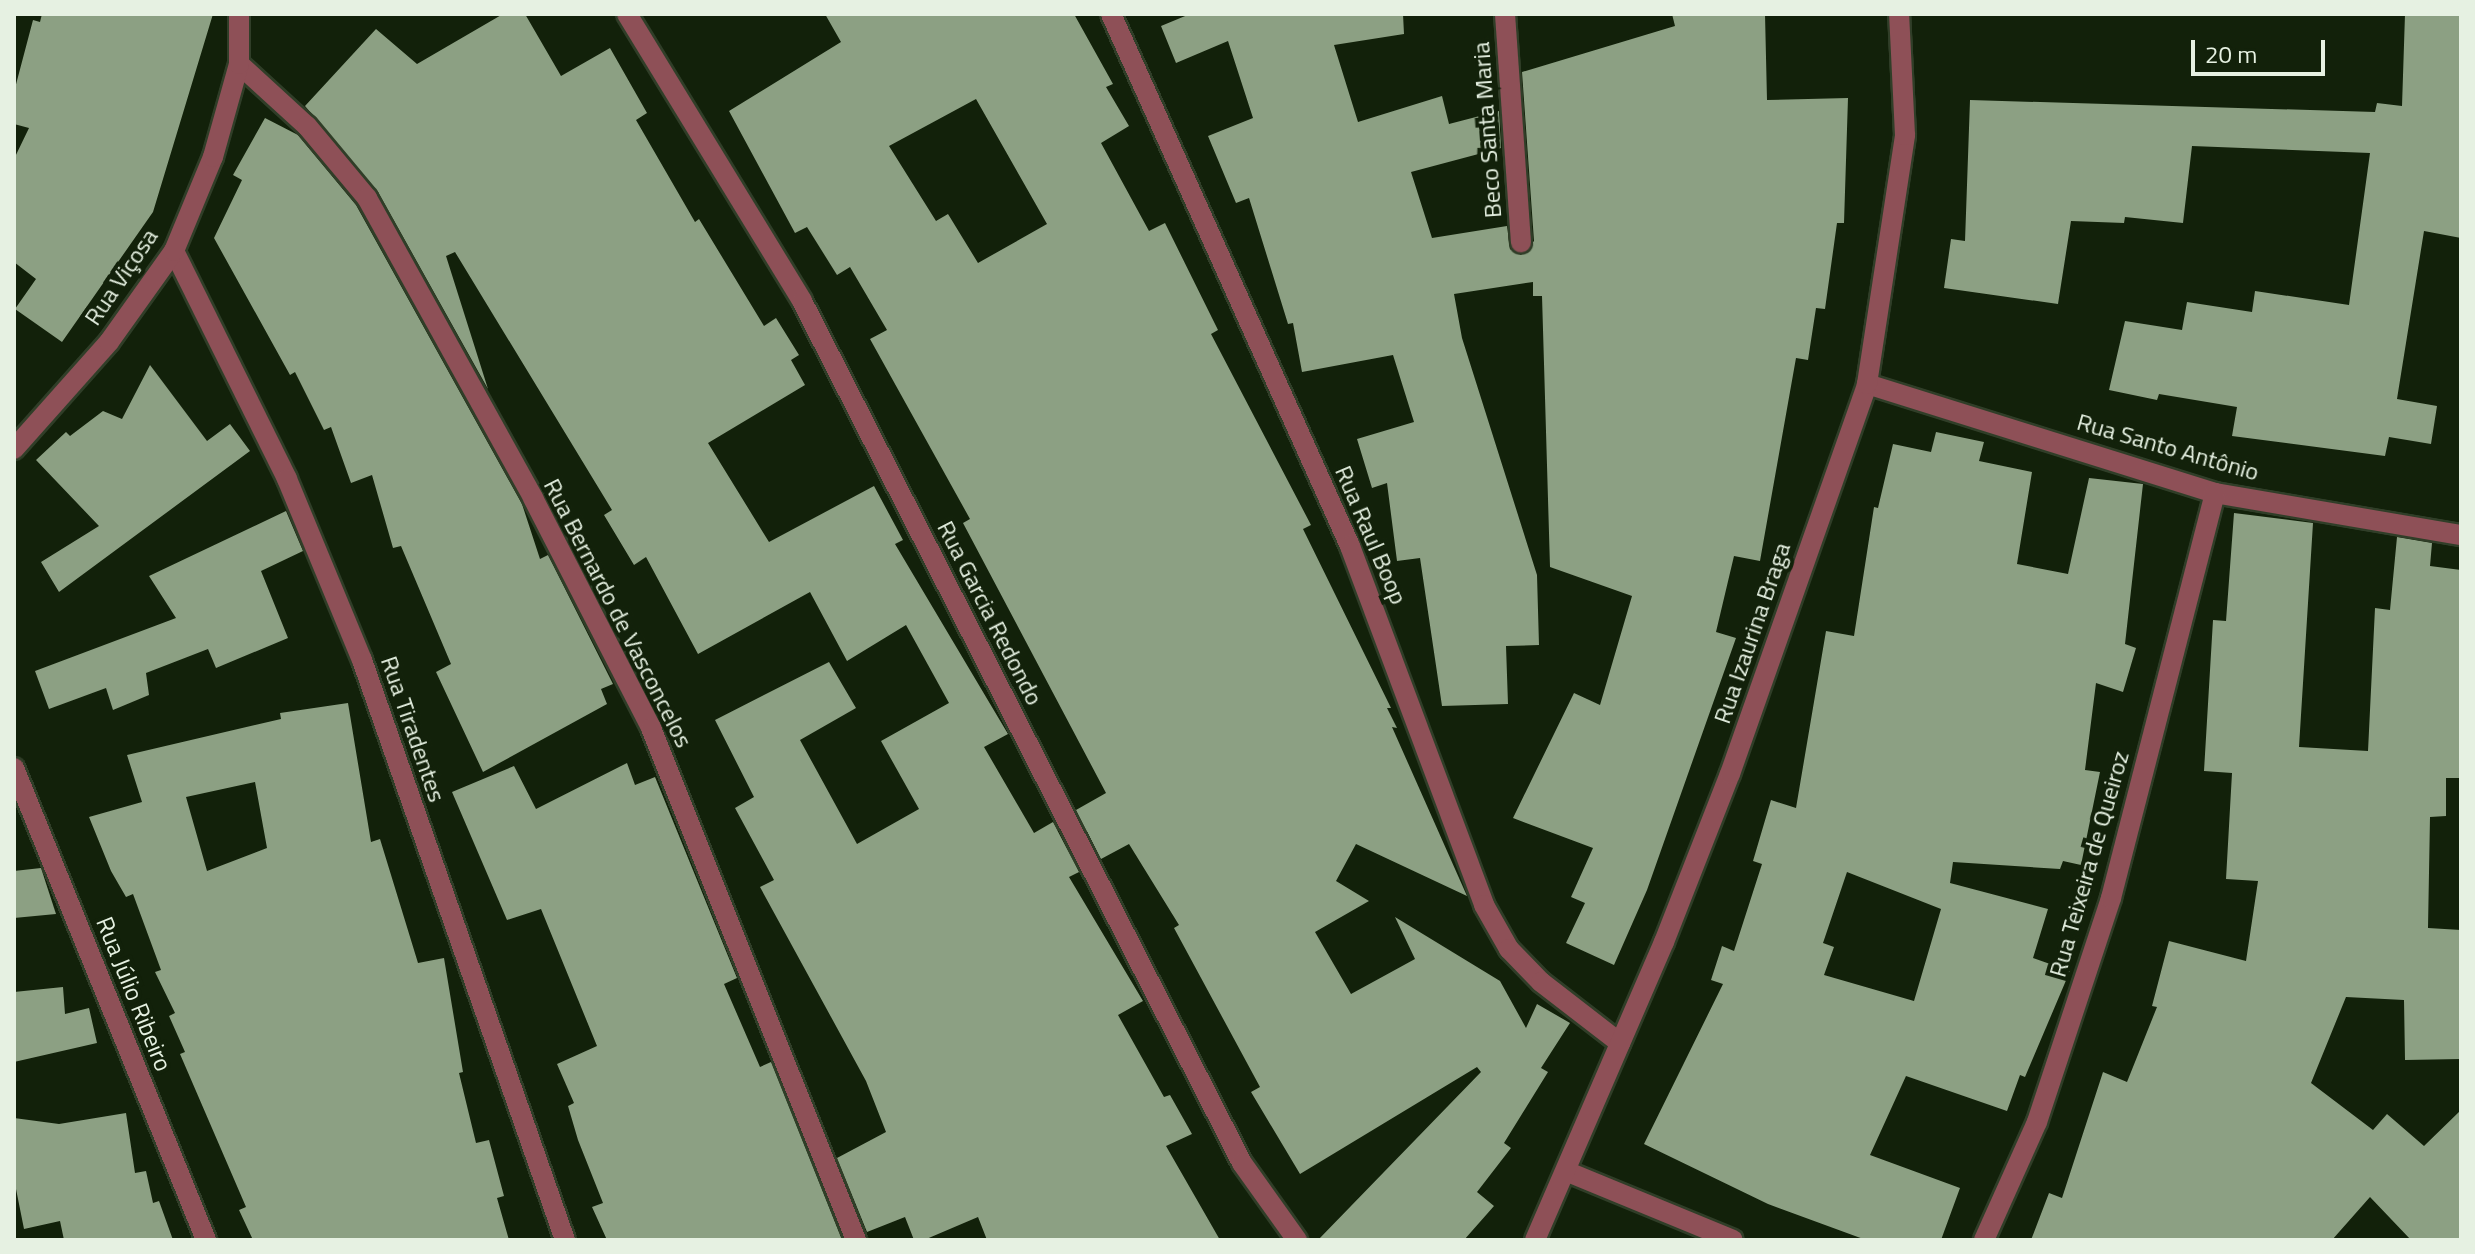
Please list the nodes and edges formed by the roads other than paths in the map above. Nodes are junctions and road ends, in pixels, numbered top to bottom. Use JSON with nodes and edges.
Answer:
{"nodes":[{"id":1,"x":239,"y":14,"type":"edge"},
{"id":2,"x":627,"y":14,"type":"edge"},
{"id":3,"x":1111,"y":14,"type":"edge"},
{"id":4,"x":1505,"y":14,"type":"edge"},
{"id":5,"x":1899,"y":14,"type":"edge"},
{"id":6,"x":239,"y":64,"type":"junction"},
{"id":7,"x":1521,"y":242,"type":"dead end"},
{"id":8,"x":174,"y":251,"type":"junction"},
{"id":9,"x":1867,"y":384,"type":"junction"},
{"id":10,"x":14,"y":449,"type":"edge"},
{"id":11,"x":2215,"y":493,"type":"junction"},
{"id":12,"x":2461,"y":535,"type":"edge"},
{"id":13,"x":14,"y":768,"type":"edge"},
{"id":14,"x":1620,"y":1043,"type":"junction"},
{"id":15,"x":1568,"y":1172,"type":"junction"},
{"id":16,"x":206,"y":1240,"type":"edge"},
{"id":17,"x":565,"y":1240,"type":"edge"},
{"id":18,"x":856,"y":1240,"type":"edge"},
{"id":19,"x":1297,"y":1240,"type":"edge"},
{"id":20,"x":1535,"y":1240,"type":"edge"},
{"id":21,"x":1733,"y":1240,"type":"edge"},
{"id":22,"x":1984,"y":1240,"type":"edge"}],
"edges":[{"from":1,"to":6,"type":"street","name":"Rua Viçosa"},
{"from":2,"to":19,"type":"street","name":"Rua Garcia Redondo"},
{"from":3,"to":14,"type":"street","name":"Rua Raul Boop"},
{"from":4,"to":7,"type":"street","name":"Beco Santa Maria"},
{"from":5,"to":9,"type":"street","name":"Rua Izaurina Braga"},
{"from":6,"to":8,"type":"street","name":"Rua Viçosa"},
{"from":6,"to":18,"type":"street","name":"Rua Bernardo de Vasconcelos"},
{"from":8,"to":10,"type":"street","name":"Rua Viçosa"},
{"from":8,"to":17,"type":"street","name":"Rua Tiradentes"},
{"from":9,"to":11,"type":"street","name":"Rua Santo Antônio"},
{"from":9,"to":14,"type":"street","name":"Rua Izaurina Braga"},
{"from":11,"to":12,"type":"street","name":"Rua Santo Antônio"},
{"from":11,"to":22,"type":"street","name":"Rua Teixeira de Queiroz"},
{"from":13,"to":16,"type":"street","name":"Rua Júlio Ribeiro"},
{"from":14,"to":15,"type":"street","name":"Rua Izaurina Braga"},
{"from":15,"to":20,"type":"street","name":"Rua Izaurina Braga"},
{"from":15,"to":21,"type":"street"}]}
